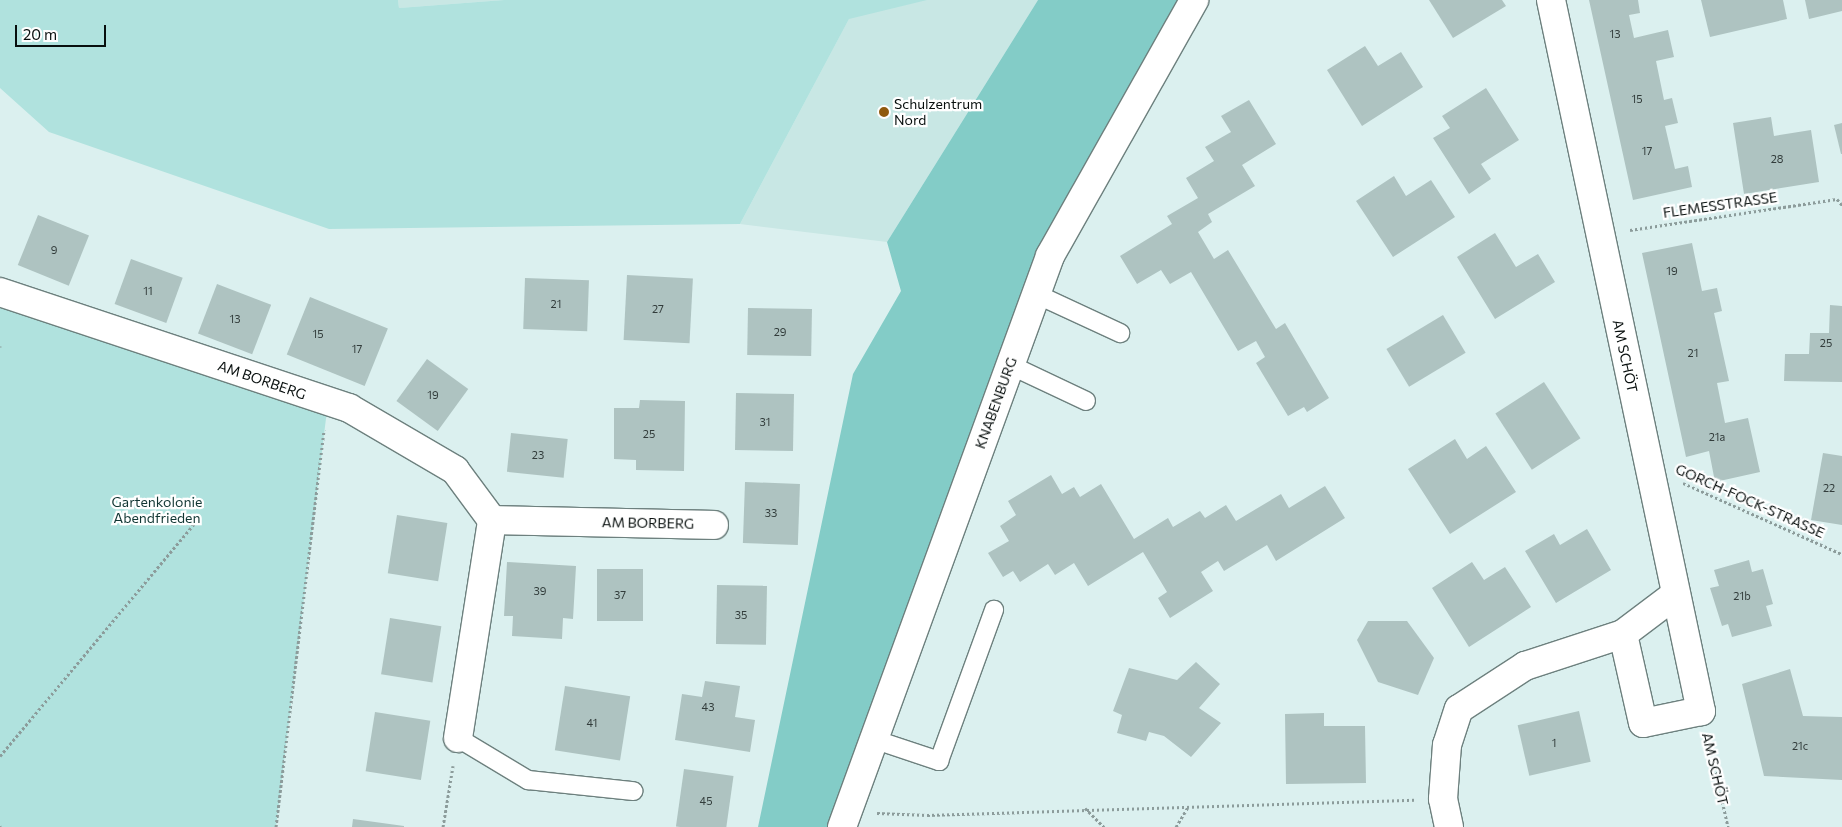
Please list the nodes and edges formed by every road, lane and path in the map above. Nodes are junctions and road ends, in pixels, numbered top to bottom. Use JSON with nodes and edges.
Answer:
{"nodes":[{"id":1,"x":1194,"y":0,"type":"edge"},
{"id":2,"x":1551,"y":0,"type":"edge"},
{"id":3,"x":1842,"y":205,"type":"edge"},
{"id":4,"x":1600,"y":234,"type":"junction"},
{"id":5,"x":0,"y":292,"type":"edge"},
{"id":6,"x":1036,"y":294,"type":"junction"},
{"id":7,"x":1120,"y":333,"type":"dead end"},
{"id":8,"x":1010,"y":365,"type":"junction"},
{"id":9,"x":1086,"y":401,"type":"dead end"},
{"id":10,"x":328,"y":402,"type":"junction"},
{"id":11,"x":1648,"y":468,"type":"junction"},
{"id":12,"x":198,"y":519,"type":"dead end"},
{"id":13,"x":492,"y":520,"type":"junction"},
{"id":14,"x":714,"y":525,"type":"dead end"},
{"id":15,"x":1842,"y":554,"type":"edge"},
{"id":16,"x":1676,"y":594,"type":"junction"},
{"id":17,"x":994,"y":610,"type":"dead end"},
{"id":18,"x":1623,"y":634,"type":"junction"},
{"id":19,"x":1702,"y":711,"type":"junction"},
{"id":20,"x":458,"y":738,"type":"junction"},
{"id":21,"x":873,"y":739,"type":"junction"},
{"id":22,"x":0,"y":756,"type":"edge"},
{"id":23,"x":633,"y":790,"type":"dead end"},
{"id":24,"x":1443,"y":799,"type":"junction"},
{"id":25,"x":1188,"y":807,"type":"junction"},
{"id":26,"x":1084,"y":808,"type":"junction"},
{"id":27,"x":844,"y":819,"type":"edge"},
{"id":28,"x":276,"y":827,"type":"edge"},
{"id":29,"x":443,"y":827,"type":"edge"},
{"id":30,"x":1104,"y":827,"type":"edge"},
{"id":31,"x":1176,"y":827,"type":"edge"},
{"id":32,"x":1449,"y":827,"type":"edge"},
{"id":33,"x":1728,"y":827,"type":"edge"}],
"edges":[{"from":1,"to":6,"type":"street","name":"KNABENBURG"},
{"from":2,"to":4,"type":"street","name":"AM SCHÖT"},
{"from":3,"to":4,"type":"path","name":"FLEMESSTRASSE"},
{"from":4,"to":11,"type":"street","name":"AM SCHÖT"},
{"from":5,"to":10,"type":"street","name":"AM BORBERG"},
{"from":6,"to":7,"type":"lane"},
{"from":6,"to":8,"type":"street","name":"KNABENBURG"},
{"from":8,"to":9,"type":"lane"},
{"from":8,"to":21,"type":"street","name":"KNABENBURG"},
{"from":10,"to":13,"type":"street","name":"AM BORBERG"},
{"from":10,"to":28,"type":"path"},
{"from":11,"to":15,"type":"path","name":"GORCH-FOCK-STRASSE"},
{"from":11,"to":16,"type":"street","name":"AM SCHÖT"},
{"from":12,"to":22,"type":"path"},
{"from":13,"to":14,"type":"street","name":"AM BORBERG"},
{"from":13,"to":20,"type":"street"},
{"from":16,"to":18,"type":"street"},
{"from":16,"to":19,"type":"street","name":"AM SCHÖT"},
{"from":17,"to":21,"type":"lane"},
{"from":18,"to":19,"type":"street"},
{"from":18,"to":24,"type":"street"},
{"from":19,"to":33,"type":"path","name":"AM SCHÖT"},
{"from":20,"to":23,"type":"lane"},
{"from":20,"to":29,"type":"path"},
{"from":21,"to":27,"type":"street","name":"KNABENBURG"},
{"from":24,"to":25,"type":"path"},
{"from":24,"to":32,"type":"street"},
{"from":25,"to":26,"type":"path"},
{"from":25,"to":31,"type":"path"},
{"from":26,"to":27,"type":"path"},
{"from":26,"to":30,"type":"path"}]}
